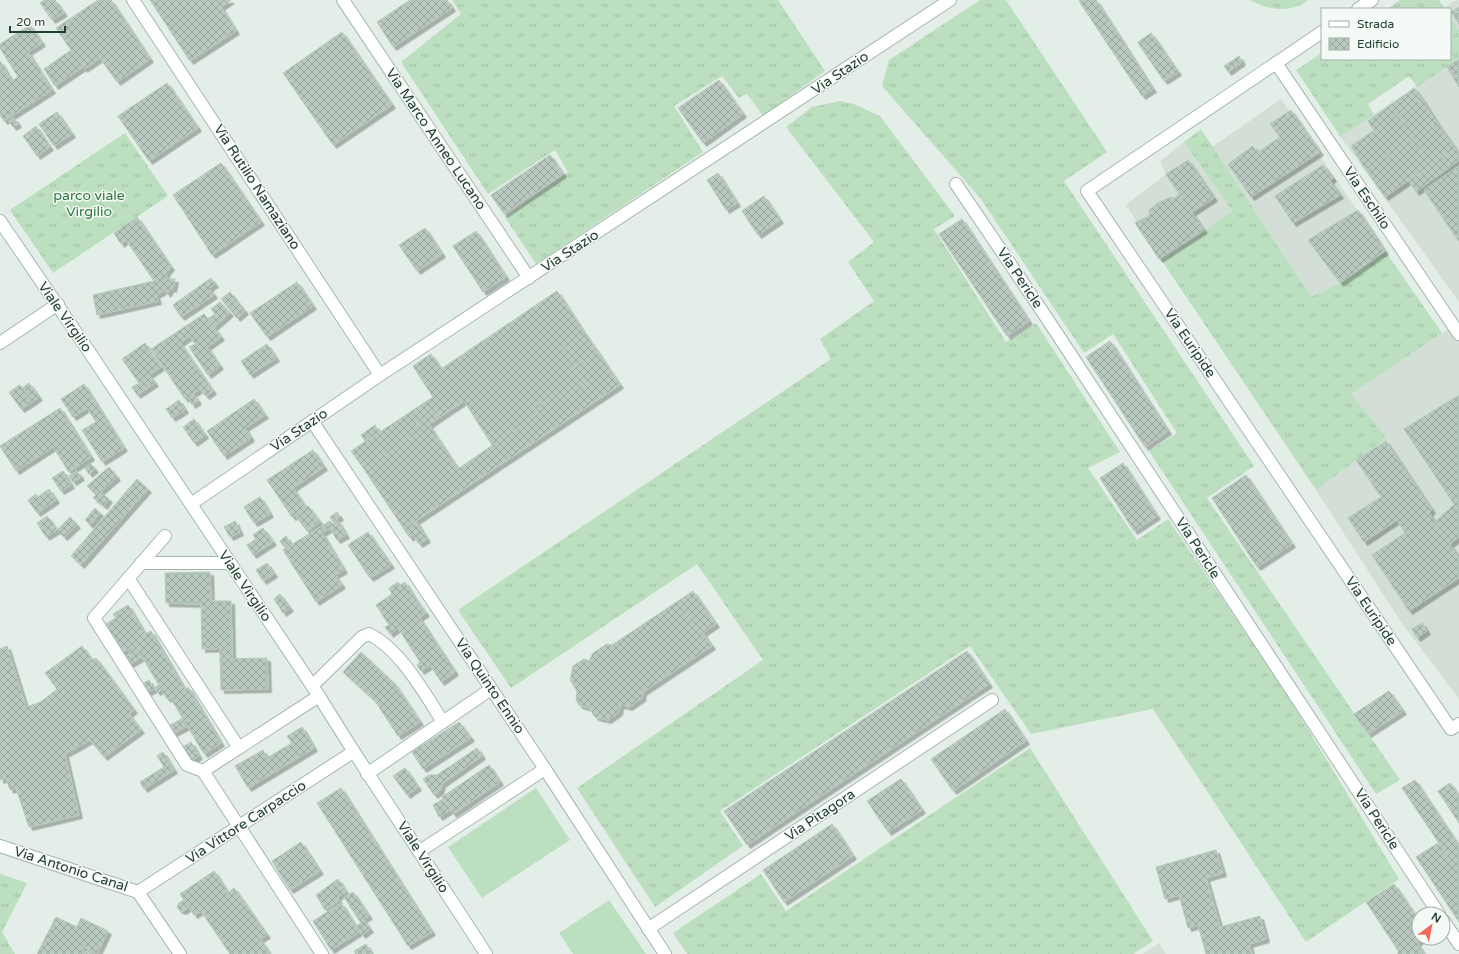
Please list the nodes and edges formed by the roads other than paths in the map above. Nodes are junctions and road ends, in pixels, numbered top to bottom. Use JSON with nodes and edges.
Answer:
{"nodes":[{"id":1,"x":133,"y":0,"type":"edge"},
{"id":2,"x":343,"y":0,"type":"edge"},
{"id":3,"x":950,"y":0,"type":"edge"},
{"id":4,"x":1372,"y":0,"type":"edge"},
{"id":5,"x":1360,"y":8,"type":"edge"},
{"id":6,"x":1321,"y":33,"type":"edge"},
{"id":7,"x":1276,"y":63,"type":"junction"},
{"id":8,"x":956,"y":184,"type":"dead end"},
{"id":9,"x":0,"y":221,"type":"edge"},
{"id":10,"x":529,"y":278,"type":"junction"},
{"id":11,"x":58,"y":304,"type":"junction"},
{"id":12,"x":1459,"y":334,"type":"edge"},
{"id":13,"x":0,"y":343,"type":"edge"},
{"id":14,"x":380,"y":375,"type":"junction"},
{"id":15,"x":312,"y":421,"type":"junction"},
{"id":16,"x":191,"y":504,"type":"junction"},
{"id":17,"x":165,"y":536,"type":"dead end"},
{"id":18,"x":141,"y":563,"type":"junction"},
{"id":19,"x":230,"y":563,"type":"junction"},
{"id":20,"x":128,"y":578,"type":"junction"},
{"id":21,"x":491,"y":689,"type":"junction"},
{"id":22,"x":315,"y":691,"type":"junction"},
{"id":23,"x":992,"y":700,"type":"dead end"},
{"id":24,"x":443,"y":722,"type":"junction"},
{"id":25,"x":1455,"y":727,"type":"edge"},
{"id":26,"x":239,"y":748,"type":"junction"},
{"id":27,"x":353,"y":752,"type":"junction"},
{"id":28,"x":545,"y":768,"type":"junction"},
{"id":29,"x":203,"y":771,"type":"junction"},
{"id":30,"x":367,"y":774,"type":"junction"},
{"id":31,"x":239,"y":826,"type":"junction"},
{"id":32,"x":0,"y":846,"type":"edge"},
{"id":33,"x":420,"y":851,"type":"junction"},
{"id":34,"x":138,"y":892,"type":"junction"},
{"id":35,"x":1434,"y":906,"type":"edge"},
{"id":36,"x":648,"y":929,"type":"junction"},
{"id":37,"x":1451,"y":932,"type":"edge"},
{"id":38,"x":1459,"y":944,"type":"edge"},
{"id":39,"x":180,"y":954,"type":"edge"},
{"id":40,"x":322,"y":954,"type":"edge"},
{"id":41,"x":486,"y":954,"type":"edge"},
{"id":42,"x":665,"y":954,"type":"edge"}],
"edges":[{"from":1,"to":14,"type":"street","name":"Via Rutilio Namaziano"},
{"from":2,"to":10,"type":"street","name":"Via Marco Anneo Lucano"},
{"from":3,"to":10,"type":"street","name":"Via Stazio"},
{"from":4,"to":5,"type":"street"},
{"from":6,"to":7,"type":"street","name":"Via Euripide"},
{"from":7,"to":12,"type":"street","name":"Via Eschilo"},
{"from":7,"to":25,"type":"street","name":"Via Euripide"},
{"from":8,"to":35,"type":"street","name":"Via Pericle"},
{"from":9,"to":11,"type":"street","name":"Viale Virgilio"},
{"from":10,"to":14,"type":"street","name":"Via Stazio"},
{"from":11,"to":13,"type":"street"},
{"from":11,"to":16,"type":"street","name":"Viale Virgilio"},
{"from":14,"to":15,"type":"street","name":"Via Stazio"},
{"from":15,"to":16,"type":"street","name":"Via Stazio"},
{"from":15,"to":21,"type":"street","name":"Via Quinto Ennio"},
{"from":16,"to":19,"type":"street","name":"Viale Virgilio"},
{"from":17,"to":18,"type":"street"},
{"from":18,"to":19,"type":"street"},
{"from":18,"to":20,"type":"street"},
{"from":19,"to":22,"type":"street","name":"Viale Virgilio"},
{"from":20,"to":26,"type":"street"},
{"from":20,"to":29,"type":"street"},
{"from":21,"to":24,"type":"street"},
{"from":21,"to":28,"type":"street","name":"Via Quinto Ennio"},
{"from":22,"to":24,"type":"street"},
{"from":22,"to":26,"type":"street"},
{"from":22,"to":27,"type":"street","name":"Viale Virgilio"},
{"from":23,"to":36,"type":"street","name":"Via Pitagora"},
{"from":24,"to":30,"type":"street"},
{"from":26,"to":29,"type":"street"},
{"from":27,"to":30,"type":"street","name":"Viale Virgilio"},
{"from":27,"to":31,"type":"street","name":"Via Vittore Carpaccio"},
{"from":28,"to":33,"type":"street"},
{"from":28,"to":36,"type":"street","name":"Via Quinto Ennio"},
{"from":29,"to":31,"type":"street"},
{"from":30,"to":33,"type":"street","name":"Viale Virgilio"},
{"from":31,"to":34,"type":"street","name":"Via Vittore Carpaccio"},
{"from":31,"to":40,"type":"street"},
{"from":32,"to":34,"type":"street","name":"Via Antonio Canal"},
{"from":33,"to":41,"type":"street","name":"Viale Virgilio"},
{"from":34,"to":39,"type":"street","name":"Via Antonio Canal"},
{"from":36,"to":42,"type":"street","name":"Via Quinto Ennio"},
{"from":37,"to":38,"type":"street"}]}
